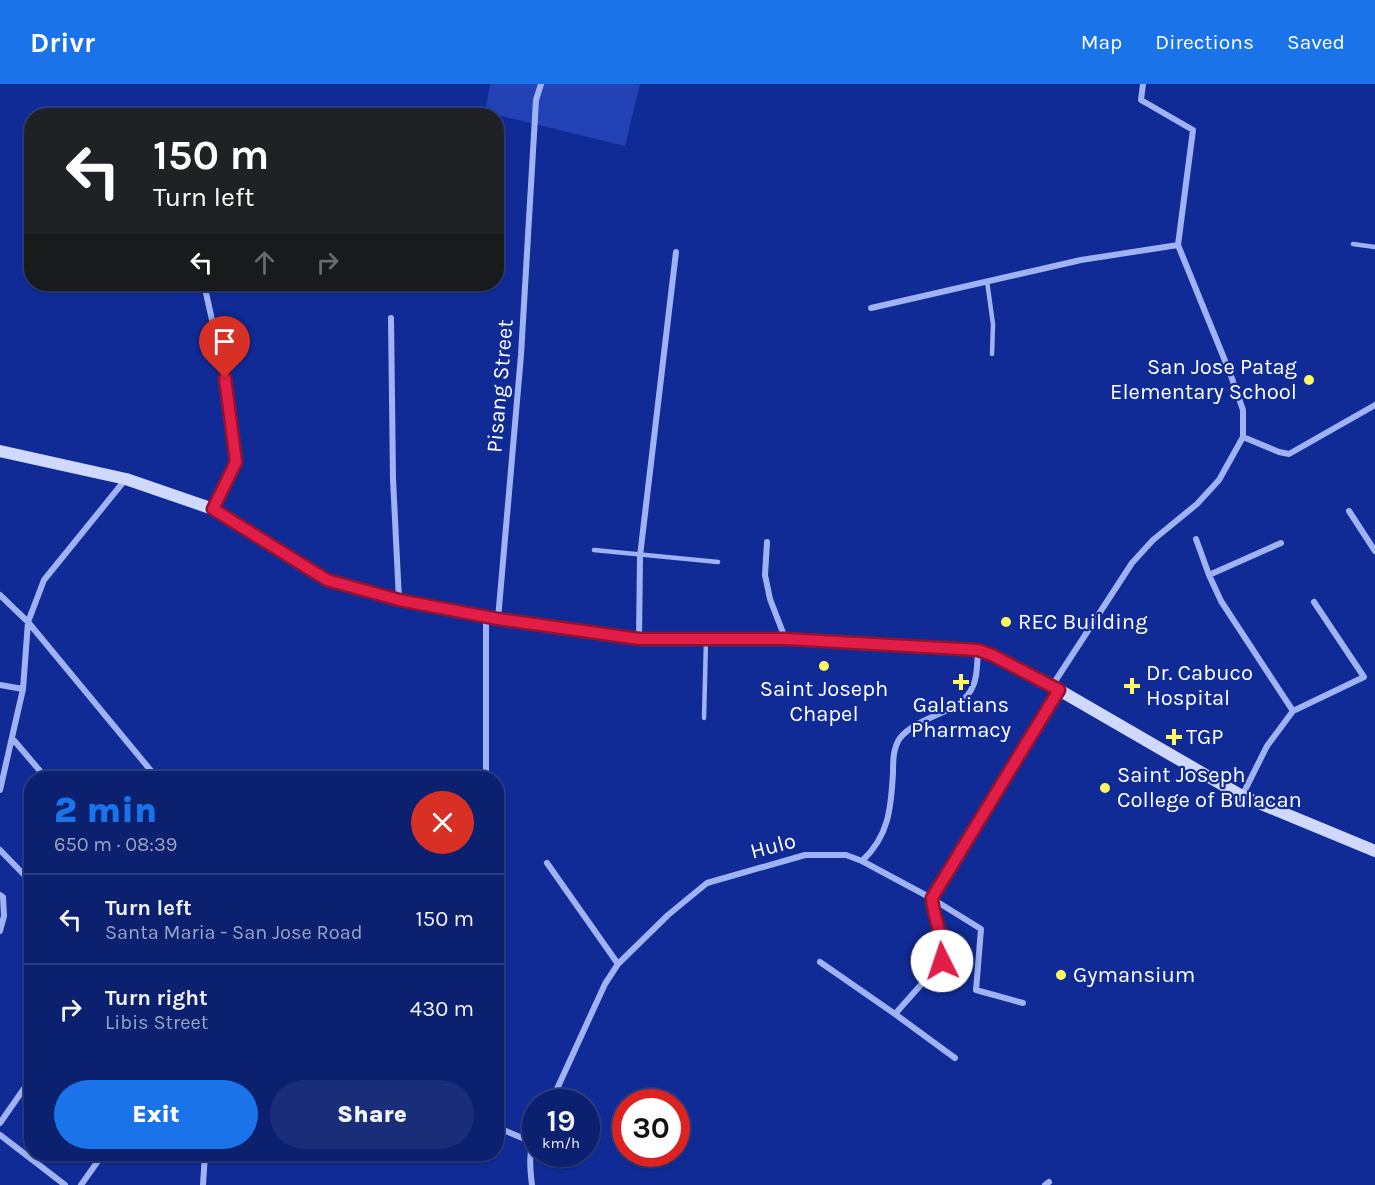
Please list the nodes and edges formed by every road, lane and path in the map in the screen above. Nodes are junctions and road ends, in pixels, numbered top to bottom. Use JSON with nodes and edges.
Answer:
{"nodes":[{"id":1,"x":541,"y":84,"type":"edge"},
{"id":2,"x":1143,"y":84,"type":"edge"},
{"id":3,"x":1353,"y":244,"type":"dead end"},
{"id":4,"x":1178,"y":245,"type":"junction"},
{"id":5,"x":1375,"y":247,"type":"edge"},
{"id":6,"x":676,"y":252,"type":"dead end"},
{"id":7,"x":987,"y":281,"type":"junction"},
{"id":8,"x":206,"y":291,"type":"edge"},
{"id":9,"x":872,"y":308,"type":"dead end"},
{"id":10,"x":391,"y":318,"type":"dead end"},
{"id":11,"x":992,"y":354,"type":"dead end"},
{"id":12,"x":1375,"y":405,"type":"edge"},
{"id":13,"x":1243,"y":437,"type":"junction"},
{"id":14,"x":0,"y":452,"type":"edge"},
{"id":15,"x":126,"y":479,"type":"junction"},
{"id":16,"x":213,"y":509,"type":"junction"},
{"id":17,"x":1349,"y":511,"type":"dead end"},
{"id":18,"x":1196,"y":539,"type":"dead end"},
{"id":19,"x":767,"y":543,"type":"dead end"},
{"id":20,"x":1281,"y":543,"type":"dead end"},
{"id":21,"x":594,"y":550,"type":"dead end"},
{"id":22,"x":1375,"y":551,"type":"edge"},
{"id":23,"x":640,"y":556,"type":"junction"},
{"id":24,"x":718,"y":562,"type":"dead end"},
{"id":25,"x":1209,"y":575,"type":"junction"},
{"id":26,"x":0,"y":595,"type":"edge"},
{"id":27,"x":399,"y":600,"type":"junction"},
{"id":28,"x":1314,"y":602,"type":"dead end"},
{"id":29,"x":492,"y":618,"type":"junction"},
{"id":30,"x":28,"y":622,"type":"junction"},
{"id":31,"x":639,"y":639,"type":"junction"},
{"id":32,"x":786,"y":639,"type":"junction"},
{"id":33,"x":706,"y":640,"type":"junction"},
{"id":34,"x":978,"y":650,"type":"junction"},
{"id":35,"x":0,"y":684,"type":"edge"},
{"id":36,"x":1055,"y":688,"type":"junction"},
{"id":37,"x":23,"y":689,"type":"junction"},
{"id":38,"x":1293,"y":711,"type":"junction"},
{"id":39,"x":704,"y":718,"type":"dead end"},
{"id":40,"x":12,"y":738,"type":"junction"},
{"id":41,"x":40,"y":771,"type":"edge"},
{"id":42,"x":151,"y":771,"type":"edge"},
{"id":43,"x":486,"y":771,"type":"edge"},
{"id":44,"x":0,"y":790,"type":"edge"},
{"id":45,"x":1242,"y":796,"type":"junction"},
{"id":46,"x":0,"y":850,"type":"edge"},
{"id":47,"x":1375,"y":851,"type":"edge"},
{"id":48,"x":862,"y":861,"type":"junction"},
{"id":49,"x":547,"y":863,"type":"dead end"},
{"id":50,"x":24,"y":875,"type":"edge"},
{"id":51,"x":0,"y":895,"type":"edge"},
{"id":52,"x":932,"y":898,"type":"junction"},
{"id":53,"x":0,"y":931,"type":"edge"},
{"id":54,"x":820,"y":962,"type":"dead end"},
{"id":55,"x":618,"y":964,"type":"junction"},
{"id":56,"x":1023,"y":1003,"type":"dead end"},
{"id":57,"x":895,"y":1014,"type":"junction"},
{"id":58,"x":955,"y":1058,"type":"dead end"},
{"id":59,"x":24,"y":1089,"type":"edge"},
{"id":60,"x":557,"y":1089,"type":"edge"},
{"id":61,"x":0,"y":1124,"type":"edge"},
{"id":62,"x":504,"y":1130,"type":"edge"},
{"id":63,"x":0,"y":1135,"type":"edge"},
{"id":64,"x":522,"y":1138,"type":"edge"},
{"id":65,"x":24,"y":1153,"type":"edge"},
{"id":66,"x":34,"y":1161,"type":"edge"},
{"id":67,"x":98,"y":1161,"type":"edge"},
{"id":68,"x":204,"y":1161,"type":"edge"},
{"id":69,"x":530,"y":1167,"type":"edge"},
{"id":70,"x":65,"y":1185,"type":"edge"},
{"id":71,"x":81,"y":1185,"type":"edge"},
{"id":72,"x":203,"y":1185,"type":"edge"},
{"id":73,"x":532,"y":1185,"type":"edge"}],
"edges":[{"from":1,"to":29,"type":"street","name":"Pisang Street"},
{"from":2,"to":4,"type":"street"},
{"from":3,"to":5,"type":"lane"},
{"from":4,"to":7,"type":"street"},
{"from":4,"to":13,"type":"street"},
{"from":6,"to":23,"type":"street"},
{"from":7,"to":9,"type":"street"},
{"from":7,"to":11,"type":"lane"},
{"from":8,"to":16,"type":"street"},
{"from":10,"to":27,"type":"street"},
{"from":12,"to":13,"type":"street"},
{"from":13,"to":36,"type":"street"},
{"from":14,"to":15,"type":"main road"},
{"from":15,"to":16,"type":"main road"},
{"from":15,"to":30,"type":"street"},
{"from":16,"to":27,"type":"main road"},
{"from":17,"to":22,"type":"street"},
{"from":18,"to":25,"type":"street"},
{"from":19,"to":32,"type":"street"},
{"from":20,"to":25,"type":"street"},
{"from":21,"to":23,"type":"lane"},
{"from":23,"to":24,"type":"lane"},
{"from":23,"to":31,"type":"street"},
{"from":25,"to":38,"type":"street"},
{"from":26,"to":30,"type":"street"},
{"from":27,"to":29,"type":"main road"},
{"from":28,"to":38,"type":"street"},
{"from":29,"to":31,"type":"main road"},
{"from":29,"to":43,"type":"street","name":"Pisang Street"},
{"from":30,"to":37,"type":"street"},
{"from":30,"to":42,"type":"street"},
{"from":31,"to":33,"type":"main road"},
{"from":32,"to":33,"type":"main road"},
{"from":32,"to":34,"type":"main road"},
{"from":33,"to":39,"type":"lane"},
{"from":34,"to":36,"type":"main road"},
{"from":34,"to":48,"type":"street"},
{"from":35,"to":37,"type":"street"},
{"from":36,"to":45,"type":"main road"},
{"from":36,"to":52,"type":"street"},
{"from":37,"to":40,"type":"street"},
{"from":38,"to":45,"type":"street"},
{"from":40,"to":41,"type":"street"},
{"from":40,"to":44,"type":"street"},
{"from":45,"to":47,"type":"main road"},
{"from":46,"to":50,"type":"street"},
{"from":48,"to":52,"type":"street","name":"Hulo"},
{"from":48,"to":55,"type":"street","name":"Hulo"},
{"from":49,"to":55,"type":"street"},
{"from":51,"to":53,"type":"street"},
{"from":52,"to":56,"type":"street","name":"Hulo"},
{"from":52,"to":57,"type":"street"},
{"from":54,"to":57,"type":"street"},
{"from":55,"to":60,"type":"street","name":"Hulo"},
{"from":57,"to":58,"type":"street"},
{"from":59,"to":61,"type":"street"},
{"from":62,"to":64,"type":"street"},
{"from":63,"to":65,"type":"street"},
{"from":66,"to":70,"type":"street"},
{"from":67,"to":71,"type":"street"},
{"from":68,"to":72,"type":"street"},
{"from":69,"to":73,"type":"street"}]}
